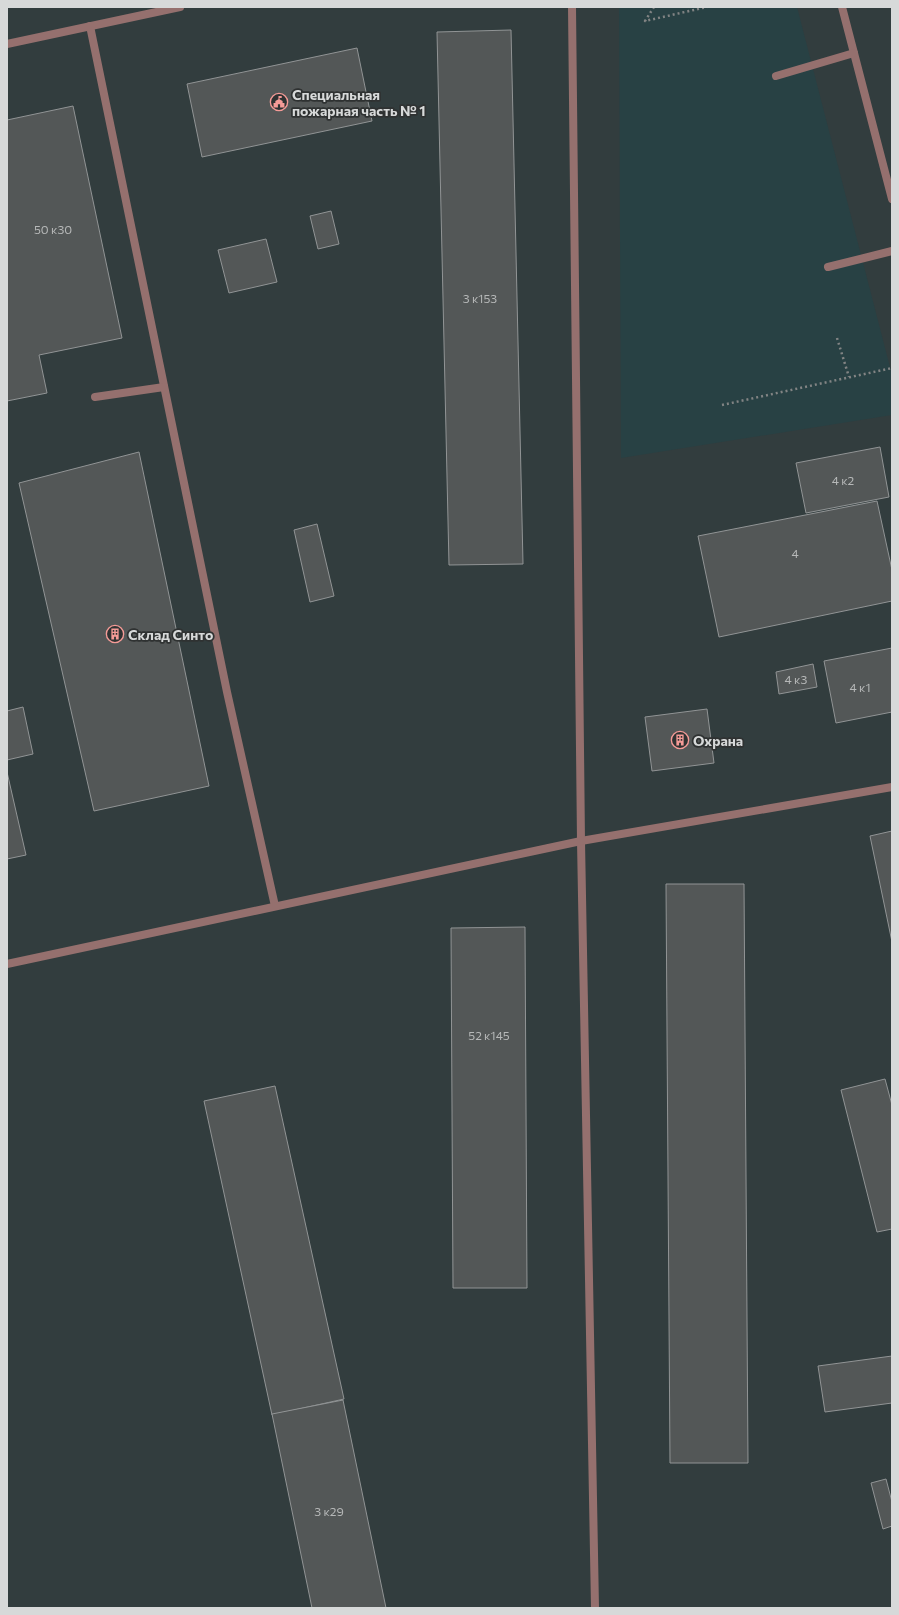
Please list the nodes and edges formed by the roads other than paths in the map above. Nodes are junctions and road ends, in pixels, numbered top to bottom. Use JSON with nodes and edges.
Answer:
{"nodes":[{"id":1,"x":180,"y":7,"type":"edge"},
{"id":2,"x":572,"y":7,"type":"edge"},
{"id":3,"x":842,"y":7,"type":"edge"},
{"id":4,"x":90,"y":26,"type":"junction"},
{"id":5,"x":7,"y":44,"type":"edge"},
{"id":6,"x":854,"y":53,"type":"junction"},
{"id":7,"x":776,"y":76,"type":"dead end"},
{"id":8,"x":892,"y":199,"type":"edge"},
{"id":9,"x":892,"y":251,"type":"edge"},
{"id":10,"x":828,"y":268,"type":"dead end"},
{"id":11,"x":164,"y":387,"type":"junction"},
{"id":12,"x":95,"y":397,"type":"dead end"},
{"id":13,"x":892,"y":787,"type":"edge"},
{"id":14,"x":581,"y":841,"type":"junction"},
{"id":15,"x":275,"y":906,"type":"junction"},
{"id":16,"x":7,"y":964,"type":"edge"},
{"id":17,"x":595,"y":1608,"type":"edge"}],
"edges":[{"from":1,"to":4,"type":"lane"},
{"from":2,"to":14,"type":"lane"},
{"from":3,"to":6,"type":"lane"},
{"from":4,"to":5,"type":"lane"},
{"from":4,"to":11,"type":"lane"},
{"from":6,"to":7,"type":"lane"},
{"from":6,"to":8,"type":"lane"},
{"from":9,"to":10,"type":"lane"},
{"from":11,"to":12,"type":"lane"},
{"from":11,"to":15,"type":"lane"},
{"from":13,"to":14,"type":"lane"},
{"from":14,"to":15,"type":"lane"},
{"from":14,"to":17,"type":"lane"},
{"from":15,"to":16,"type":"lane"}]}
